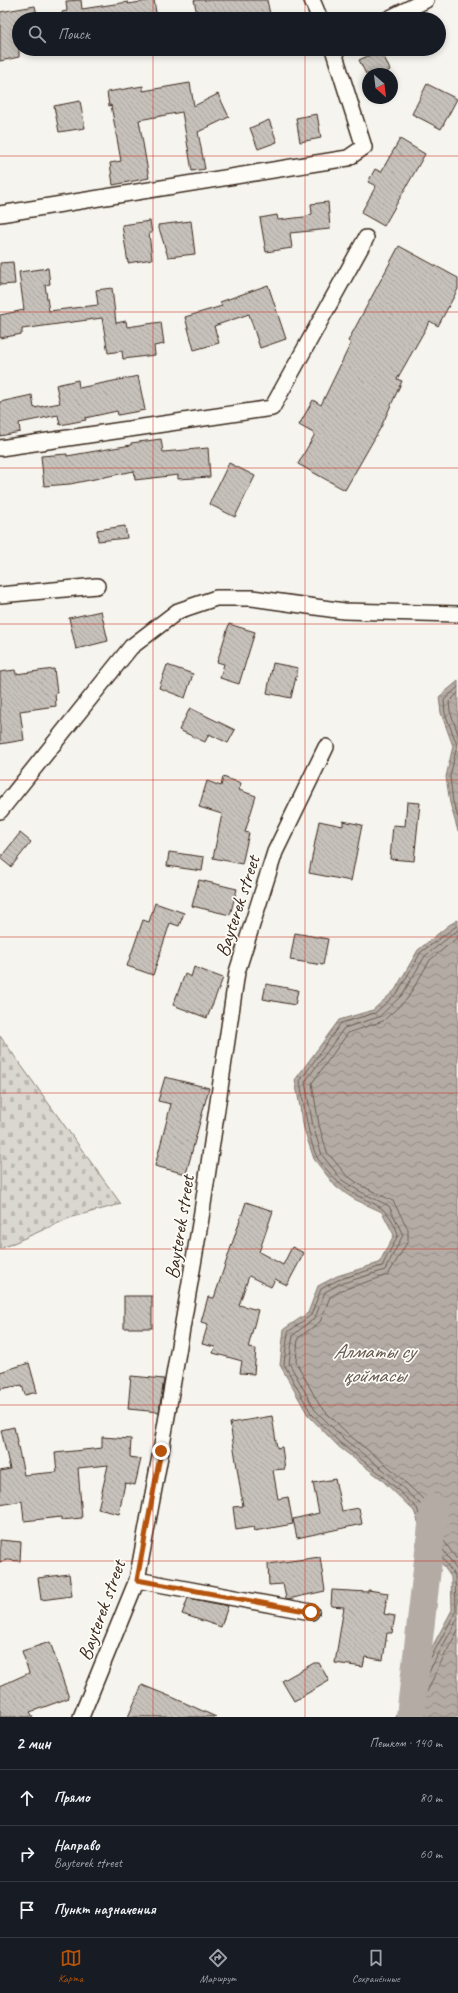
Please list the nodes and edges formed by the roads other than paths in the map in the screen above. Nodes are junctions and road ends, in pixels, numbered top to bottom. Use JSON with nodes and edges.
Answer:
{"nodes":[{"id":1,"x":312,"y":0,"type":"edge"},
{"id":2,"x":426,"y":0,"type":"edge"},
{"id":3,"x":317,"y":12,"type":"edge"},
{"id":4,"x":402,"y":12,"type":"edge"},
{"id":5,"x":335,"y":56,"type":"edge"},
{"id":6,"x":0,"y":214,"type":"edge"},
{"id":7,"x":366,"y":238,"type":"dead end"},
{"id":8,"x":0,"y":448,"type":"edge"},
{"id":9,"x":97,"y":586,"type":"dead end"},
{"id":10,"x":0,"y":595,"type":"edge"},
{"id":11,"x":458,"y":614,"type":"edge"},
{"id":12,"x":326,"y":747,"type":"dead end"},
{"id":13,"x":0,"y":811,"type":"edge"},
{"id":14,"x":137,"y":1580,"type":"junction"},
{"id":15,"x":311,"y":1612,"type":"dead end"},
{"id":16,"x":81,"y":1717,"type":"edge"}],
"edges":[{"from":1,"to":3,"type":"street"},
{"from":2,"to":4,"type":"street"},
{"from":5,"to":6,"type":"street"},
{"from":7,"to":8,"type":"street"},
{"from":9,"to":10,"type":"street"},
{"from":11,"to":13,"type":"street"},
{"from":12,"to":14,"type":"street","name":"Bayterek street"},
{"from":14,"to":15,"type":"street"},
{"from":14,"to":16,"type":"street","name":"Bayterek street"}]}
